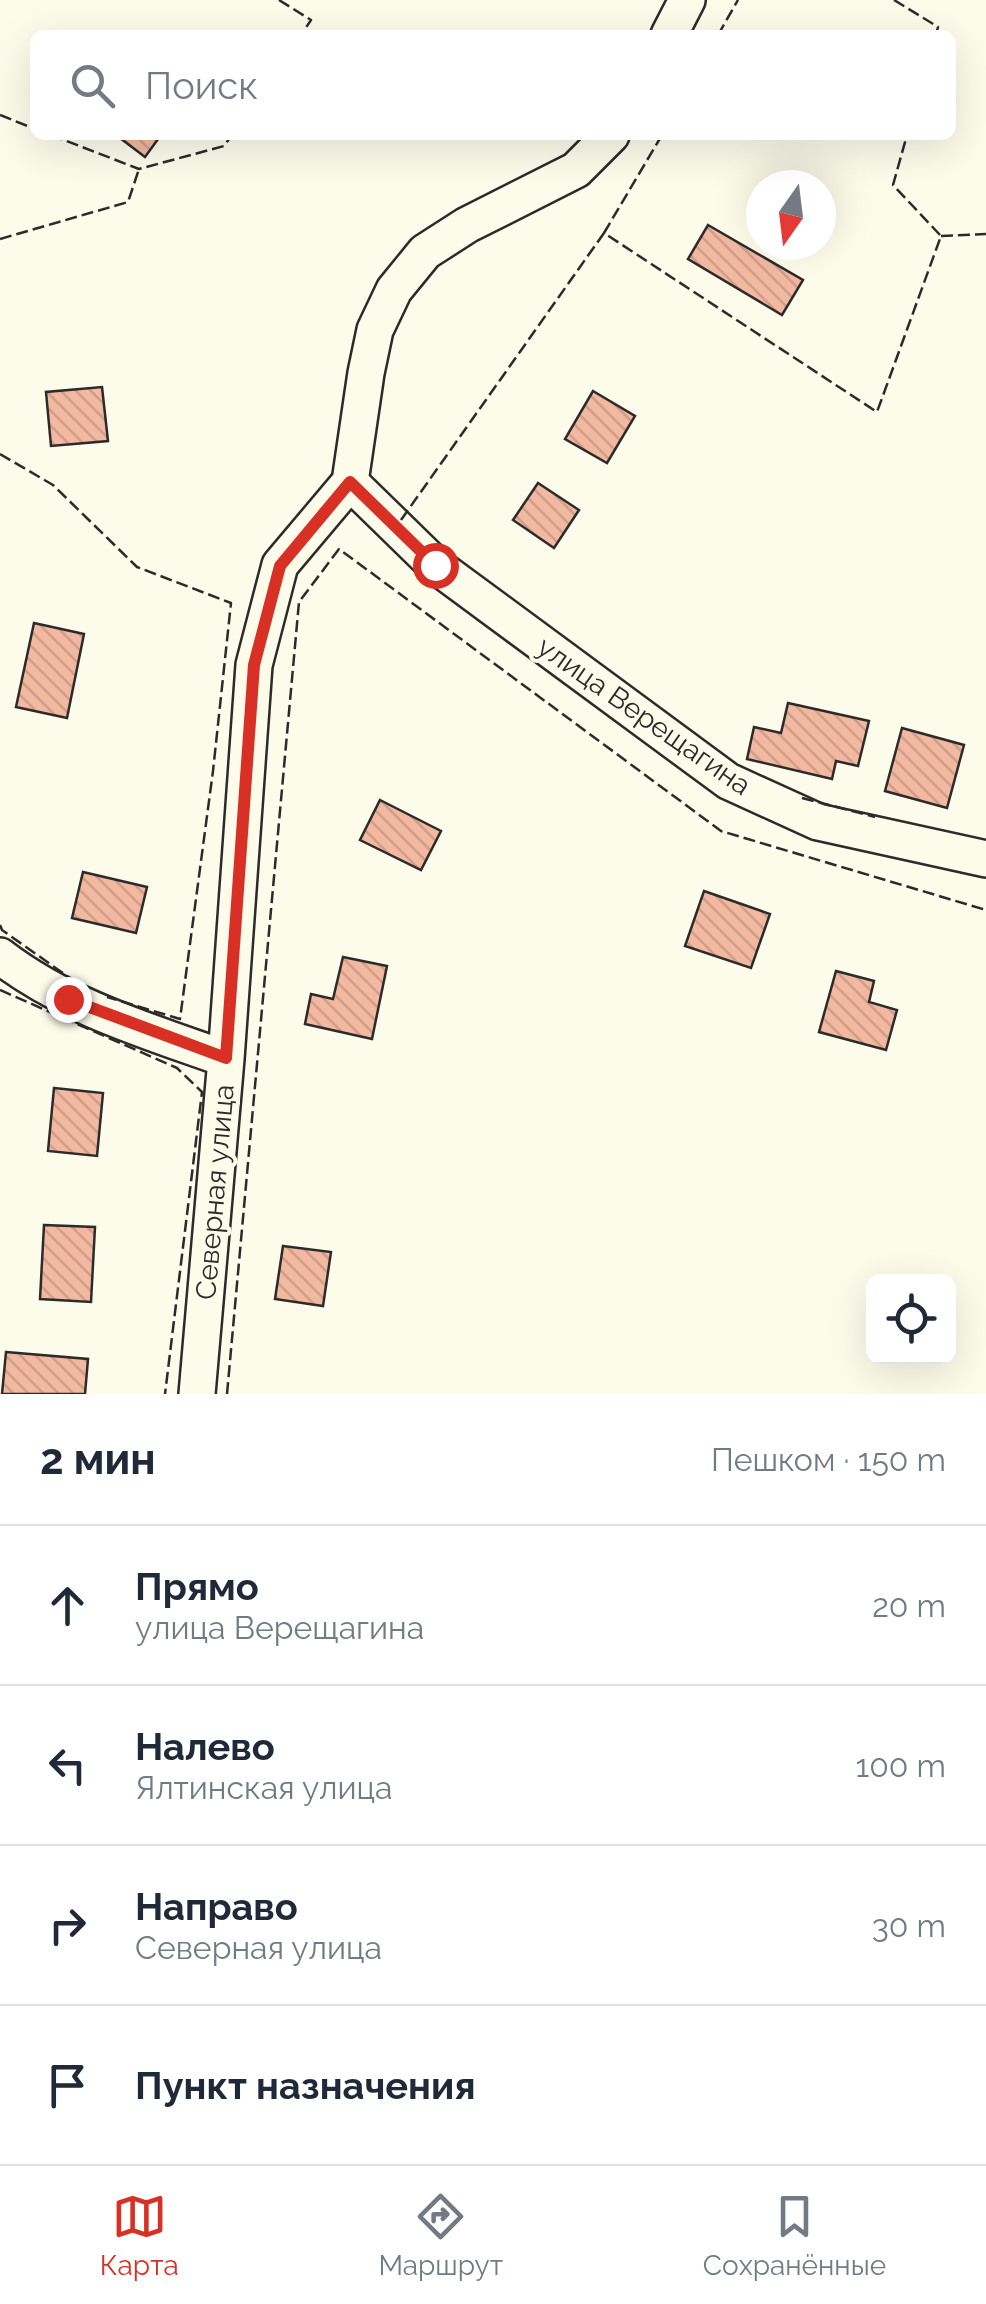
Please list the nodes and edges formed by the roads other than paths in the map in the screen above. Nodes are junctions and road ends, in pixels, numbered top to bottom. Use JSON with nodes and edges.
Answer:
{"nodes":[{"id":1,"x":687,"y":0,"type":"edge"},
{"id":2,"x":672,"y":30,"type":"edge"},
{"id":3,"x":607,"y":140,"type":"edge"},
{"id":4,"x":350,"y":482,"type":"junction"},
{"id":5,"x":986,"y":859,"type":"edge"},
{"id":6,"x":0,"y":956,"type":"edge"},
{"id":7,"x":226,"y":1058,"type":"junction"},
{"id":8,"x":197,"y":1394,"type":"edge"}],
"edges":[{"from":1,"to":2,"type":"street"},
{"from":3,"to":4,"type":"street"},
{"from":4,"to":5,"type":"street","name":"улица Верещагина"},
{"from":4,"to":7,"type":"street"},
{"from":6,"to":7,"type":"street","name":"Северная улица"},
{"from":7,"to":8,"type":"street","name":"Северная улица"}]}
